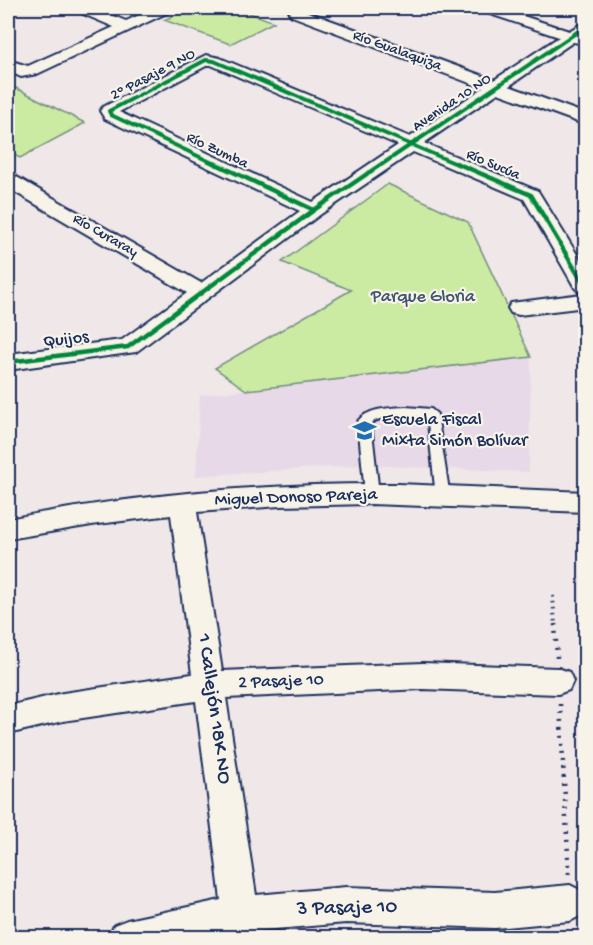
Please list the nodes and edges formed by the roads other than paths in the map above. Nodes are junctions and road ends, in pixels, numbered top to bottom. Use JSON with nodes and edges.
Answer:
{"nodes":[{"id":1,"x":81,"y":8,"type":"edge"},
{"id":2,"x":166,"y":8,"type":"edge"},
{"id":3,"x":486,"y":8,"type":"edge"},
{"id":4,"x":302,"y":10,"type":"edge"},
{"id":5,"x":126,"y":26,"type":"junction"},
{"id":6,"x":580,"y":34,"type":"edge"},
{"id":7,"x":8,"y":65,"type":"edge"},
{"id":8,"x":496,"y":88,"type":"junction"},
{"id":9,"x":109,"y":114,"type":"joint"},
{"id":10,"x":585,"y":120,"type":"edge"},
{"id":11,"x":412,"y":145,"type":"junction"},
{"id":12,"x":8,"y":180,"type":"edge"},
{"id":13,"x":314,"y":210,"type":"junction"},
{"id":14,"x":585,"y":288,"type":"edge"},
{"id":15,"x":202,"y":293,"type":"junction"},
{"id":16,"x":585,"y":300,"type":"edge"},
{"id":17,"x":519,"y":308,"type":"dead end"},
{"id":18,"x":128,"y":347,"type":"joint"},
{"id":19,"x":10,"y":360,"type":"edge"},
{"id":20,"x":372,"y":494,"type":"junction"},
{"id":21,"x":443,"y":497,"type":"junction"},
{"id":22,"x":585,"y":502,"type":"edge"},
{"id":23,"x":183,"y":503,"type":"junction"},
{"id":24,"x":8,"y":522,"type":"edge"},
{"id":25,"x":558,"y":681,"type":"road end"},
{"id":26,"x":210,"y":685,"type":"junction"},
{"id":27,"x":8,"y":720,"type":"edge"},
{"id":28,"x":570,"y":903,"type":"road end"},
{"id":29,"x":241,"y":914,"type":"junction"},
{"id":30,"x":127,"y":938,"type":"edge"}],
"edges":[{"from":1,"to":5,"type":"street"},
{"from":2,"to":5,"type":"street"},
{"from":3,"to":6,"type":"street"},
{"from":4,"to":8,"type":"street","name":"Río Gualaquiza"},
{"from":5,"to":7,"type":"street"},
{"from":6,"to":8,"type":"street","name":"Avenida 10 NO"},
{"from":8,"to":10,"type":"street"},
{"from":8,"to":11,"type":"street","name":"Avenida 10 NO"},
{"from":9,"to":11,"type":"street","name":"2º Pasaje 9 NO"},
{"from":9,"to":13,"type":"street","name":"Río Zumba"},
{"from":11,"to":13,"type":"street","name":"Avenida 10 NO"},
{"from":11,"to":14,"type":"street","name":"Río Sucúa"},
{"from":12,"to":15,"type":"street","name":"Río Curaray"},
{"from":13,"to":15,"type":"street","name":"Avenida 10 NO"},
{"from":15,"to":18,"type":"street","name":"Avenida 10 NO"},
{"from":16,"to":17,"type":"street"},
{"from":18,"to":19,"type":"street","name":"Quijos"},
{"from":20,"to":21,"type":"street","name":"Miguel Donoso Pareja"},
{"from":20,"to":21,"type":"lane"},
{"from":20,"to":23,"type":"street","name":"Miguel Donoso Pareja"},
{"from":21,"to":22,"type":"street","name":"Miguel Donoso Pareja"},
{"from":23,"to":24,"type":"street","name":"Miguel Donoso Pareja"},
{"from":23,"to":26,"type":"street","name":"1 Callejón 18K NO"},
{"from":25,"to":26,"type":"street","name":"2 Pasaje 10"},
{"from":26,"to":27,"type":"street","name":"2 Pasaje 10"},
{"from":26,"to":29,"type":"street","name":"1 Callejón 18K NO"},
{"from":28,"to":29,"type":"street","name":"3 Pasaje 10"},
{"from":29,"to":30,"type":"street","name":"3 Pasaje 10"}]}
